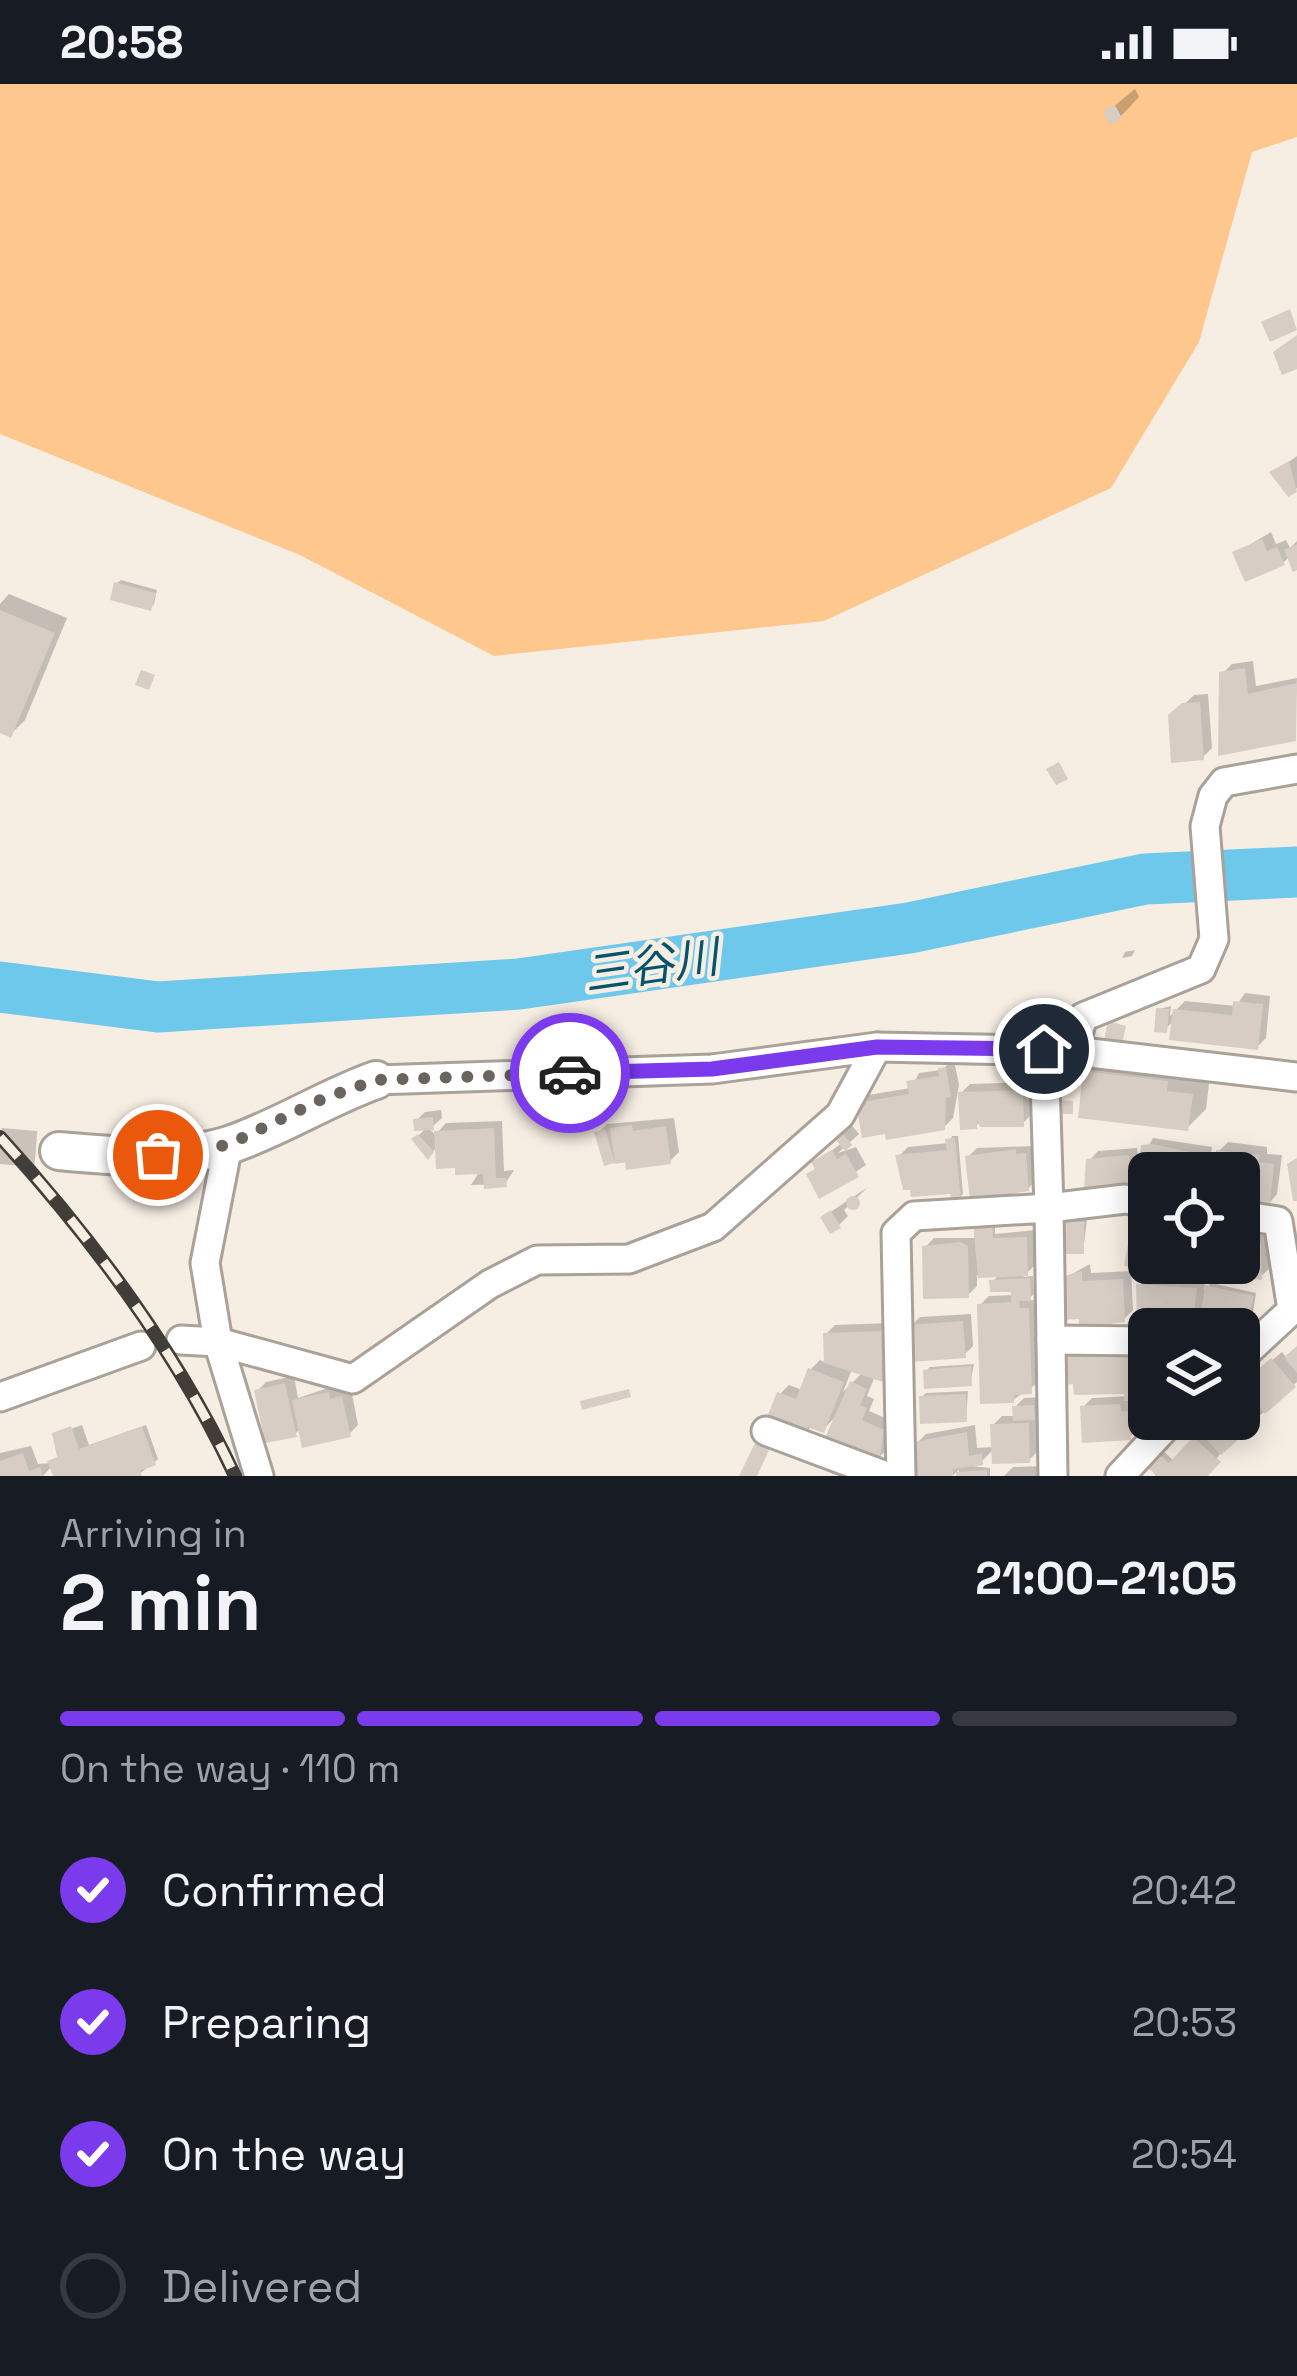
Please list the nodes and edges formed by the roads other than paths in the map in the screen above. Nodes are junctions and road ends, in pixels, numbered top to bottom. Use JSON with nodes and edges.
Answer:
{"nodes":[{"id":1,"x":1297,"y":770,"type":"edge"},
{"id":2,"x":877,"y":1047,"type":"junction"},
{"id":3,"x":1044,"y":1049,"type":"junction"},
{"id":4,"x":1072,"y":1051,"type":"junction"},
{"id":5,"x":1297,"y":1077,"type":"edge"},
{"id":6,"x":376,"y":1080,"type":"joint"},
{"id":7,"x":228,"y":1145,"type":"junction"},
{"id":8,"x":59,"y":1151,"type":"tunnel mouth"},
{"id":9,"x":1128,"y":1199,"type":"edge"},
{"id":10,"x":1049,"y":1208,"type":"junction"},
{"id":11,"x":1260,"y":1219,"type":"edge"},
{"id":12,"x":1260,"y":1338,"type":"edge"},
{"id":13,"x":181,"y":1340,"type":"dead end"},
{"id":14,"x":1051,"y":1340,"type":"junction"},
{"id":15,"x":1128,"y":1341,"type":"edge"},
{"id":16,"x":218,"y":1342,"type":"junction"},
{"id":17,"x":141,"y":1346,"type":"dead end"},
{"id":18,"x":0,"y":1397,"type":"edge"},
{"id":19,"x":766,"y":1431,"type":"dead end"},
{"id":20,"x":1154,"y":1440,"type":"edge"},
{"id":21,"x":259,"y":1476,"type":"edge"},
{"id":22,"x":886,"y":1476,"type":"edge"},
{"id":23,"x":901,"y":1476,"type":"edge"},
{"id":24,"x":1053,"y":1476,"type":"edge"},
{"id":25,"x":1120,"y":1476,"type":"edge"}],
"edges":[{"from":1,"to":4,"type":"street"},
{"from":2,"to":3,"type":"street"},
{"from":2,"to":6,"type":"street"},
{"from":2,"to":16,"type":"street"},
{"from":3,"to":4,"type":"street"},
{"from":3,"to":10,"type":"street"},
{"from":4,"to":5,"type":"street"},
{"from":6,"to":7,"type":"street"},
{"from":7,"to":8,"type":"street"},
{"from":7,"to":16,"type":"street"},
{"from":9,"to":10,"type":"street"},
{"from":10,"to":14,"type":"street"},
{"from":10,"to":23,"type":"street"},
{"from":11,"to":12,"type":"street"},
{"from":13,"to":16,"type":"street"},
{"from":14,"to":15,"type":"street"},
{"from":14,"to":24,"type":"street"},
{"from":16,"to":21,"type":"street"},
{"from":17,"to":18,"type":"street"},
{"from":19,"to":22,"type":"street"},
{"from":20,"to":25,"type":"street"}]}
